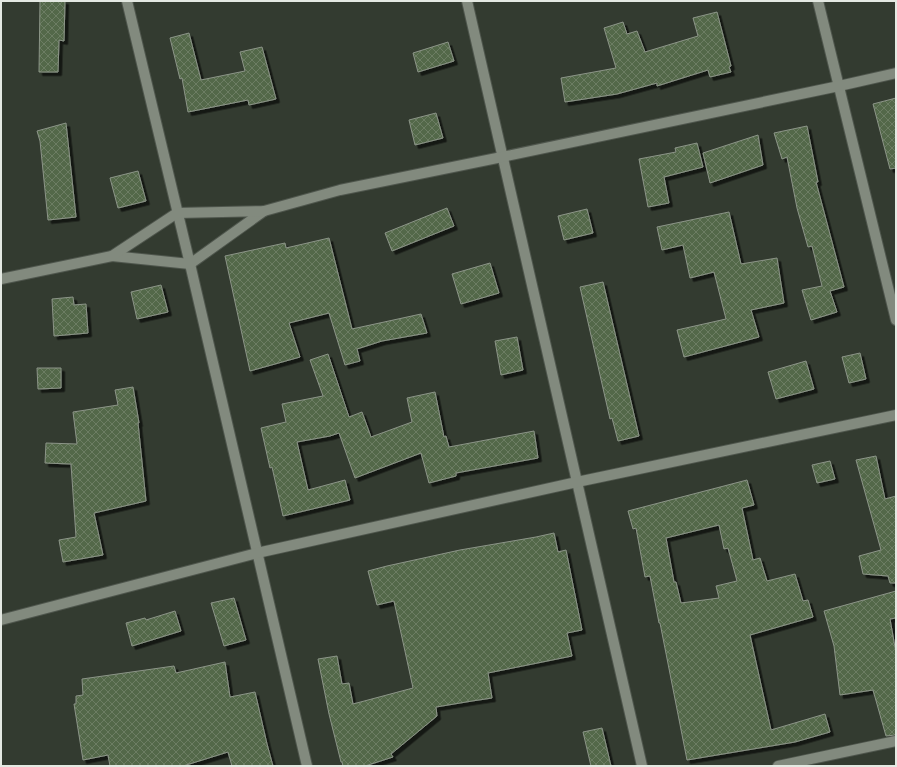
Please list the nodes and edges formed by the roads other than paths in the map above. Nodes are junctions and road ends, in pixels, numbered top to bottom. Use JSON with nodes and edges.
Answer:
{"nodes":[{"id":1,"x":127,"y":1,"type":"edge"},
{"id":2,"x":467,"y":1,"type":"edge"},
{"id":3,"x":818,"y":1,"type":"edge"},
{"id":4,"x":896,"y":73,"type":"edge"},
{"id":5,"x":839,"y":86,"type":"junction"},
{"id":6,"x":502,"y":157,"type":"junction"},
{"id":7,"x":264,"y":211,"type":"junction"},
{"id":8,"x":177,"y":213,"type":"junction"},
{"id":9,"x":112,"y":256,"type":"junction"},
{"id":10,"x":190,"y":264,"type":"junction"},
{"id":11,"x":1,"y":278,"type":"edge"},
{"id":12,"x":896,"y":320,"type":"edge"},
{"id":13,"x":896,"y":415,"type":"edge"},
{"id":14,"x":577,"y":482,"type":"junction"},
{"id":15,"x":257,"y":553,"type":"junction"},
{"id":16,"x":1,"y":620,"type":"edge"},
{"id":17,"x":896,"y":741,"type":"edge"},
{"id":18,"x":307,"y":766,"type":"edge"},
{"id":19,"x":642,"y":766,"type":"edge"},
{"id":20,"x":778,"y":766,"type":"edge"}],
"edges":[{"from":1,"to":8,"type":"street"},
{"from":2,"to":6,"type":"street"},
{"from":3,"to":5,"type":"street"},
{"from":4,"to":5,"type":"street"},
{"from":5,"to":6,"type":"street"},
{"from":5,"to":12,"type":"street"},
{"from":6,"to":7,"type":"street"},
{"from":6,"to":14,"type":"street"},
{"from":7,"to":8,"type":"street"},
{"from":7,"to":10,"type":"street"},
{"from":8,"to":9,"type":"street"},
{"from":8,"to":10,"type":"street"},
{"from":9,"to":10,"type":"street"},
{"from":9,"to":11,"type":"street"},
{"from":10,"to":15,"type":"street"},
{"from":13,"to":14,"type":"street"},
{"from":14,"to":15,"type":"street"},
{"from":14,"to":19,"type":"street"},
{"from":15,"to":16,"type":"street"},
{"from":15,"to":18,"type":"street"},
{"from":17,"to":20,"type":"street"}]}
